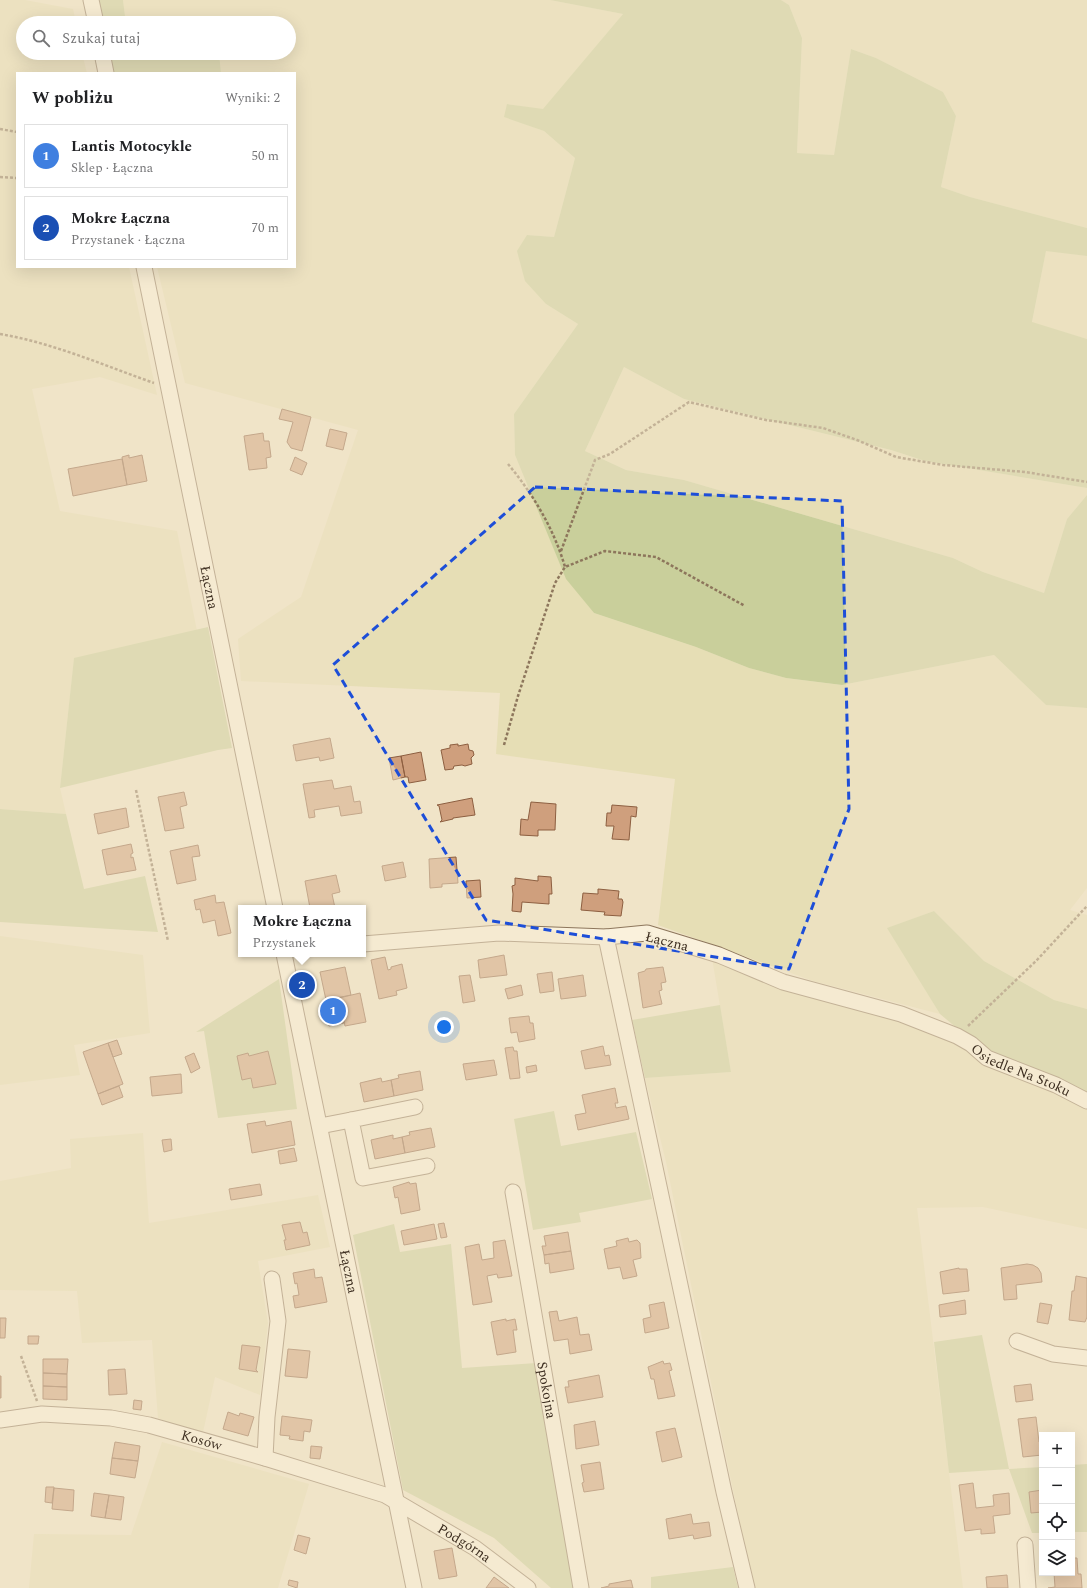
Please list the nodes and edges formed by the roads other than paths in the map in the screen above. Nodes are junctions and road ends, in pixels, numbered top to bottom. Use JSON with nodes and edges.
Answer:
{"nodes":[{"id":1,"x":91,"y":0,"type":"edge"},
{"id":2,"x":94,"y":16,"type":"edge"},
{"id":3,"x":103,"y":60,"type":"edge"},
{"id":4,"x":106,"y":72,"type":"edge"},
{"id":5,"x":144,"y":268,"type":"edge"},
{"id":6,"x":274,"y":905,"type":"edge"},
{"id":7,"x":606,"y":937,"type":"junction"},
{"id":8,"x":366,"y":944,"type":"edge"},
{"id":9,"x":285,"y":957,"type":"edge"},
{"id":10,"x":958,"y":1036,"type":"joint"},
{"id":11,"x":1087,"y":1101,"type":"edge"},
{"id":12,"x":415,"y":1107,"type":"dead end"},
{"id":13,"x":351,"y":1120,"type":"junction"},
{"id":14,"x":320,"y":1126,"type":"junction"},
{"id":15,"x":427,"y":1166,"type":"dead end"},
{"id":16,"x":513,"y":1192,"type":"dead end"},
{"id":17,"x":272,"y":1279,"type":"dead end"},
{"id":18,"x":1017,"y":1341,"type":"dead end"},
{"id":19,"x":1087,"y":1358,"type":"edge"},
{"id":20,"x":0,"y":1420,"type":"edge"},
{"id":21,"x":265,"y":1458,"type":"junction"},
{"id":22,"x":397,"y":1502,"type":"junction"},
{"id":23,"x":1025,"y":1545,"type":"dead end"},
{"id":24,"x":414,"y":1588,"type":"edge"},
{"id":25,"x":528,"y":1588,"type":"edge"},
{"id":26,"x":581,"y":1588,"type":"edge"},
{"id":27,"x":746,"y":1588,"type":"edge"},
{"id":28,"x":1028,"y":1588,"type":"edge"}],
"edges":[{"from":1,"to":2,"type":"street"},
{"from":3,"to":4,"type":"street"},
{"from":5,"to":6,"type":"street","name":"Łączna"},
{"from":7,"to":8,"type":"street","name":"Łączna"},
{"from":7,"to":10,"type":"street","name":"Łączna"},
{"from":7,"to":27,"type":"street"},
{"from":9,"to":14,"type":"street","name":"Łączna"},
{"from":10,"to":11,"type":"street","name":"Osiedle Na Stoku"},
{"from":12,"to":13,"type":"street"},
{"from":13,"to":14,"type":"street"},
{"from":13,"to":15,"type":"street"},
{"from":14,"to":22,"type":"street","name":"Łączna"},
{"from":16,"to":26,"type":"street","name":"Spokojna"},
{"from":17,"to":21,"type":"street"},
{"from":18,"to":19,"type":"street"},
{"from":20,"to":21,"type":"street","name":"Kosów"},
{"from":21,"to":22,"type":"street","name":"Kosów"},
{"from":22,"to":24,"type":"street","name":"Łączna"},
{"from":22,"to":25,"type":"street","name":"Podgórna"},
{"from":23,"to":28,"type":"street"}]}
